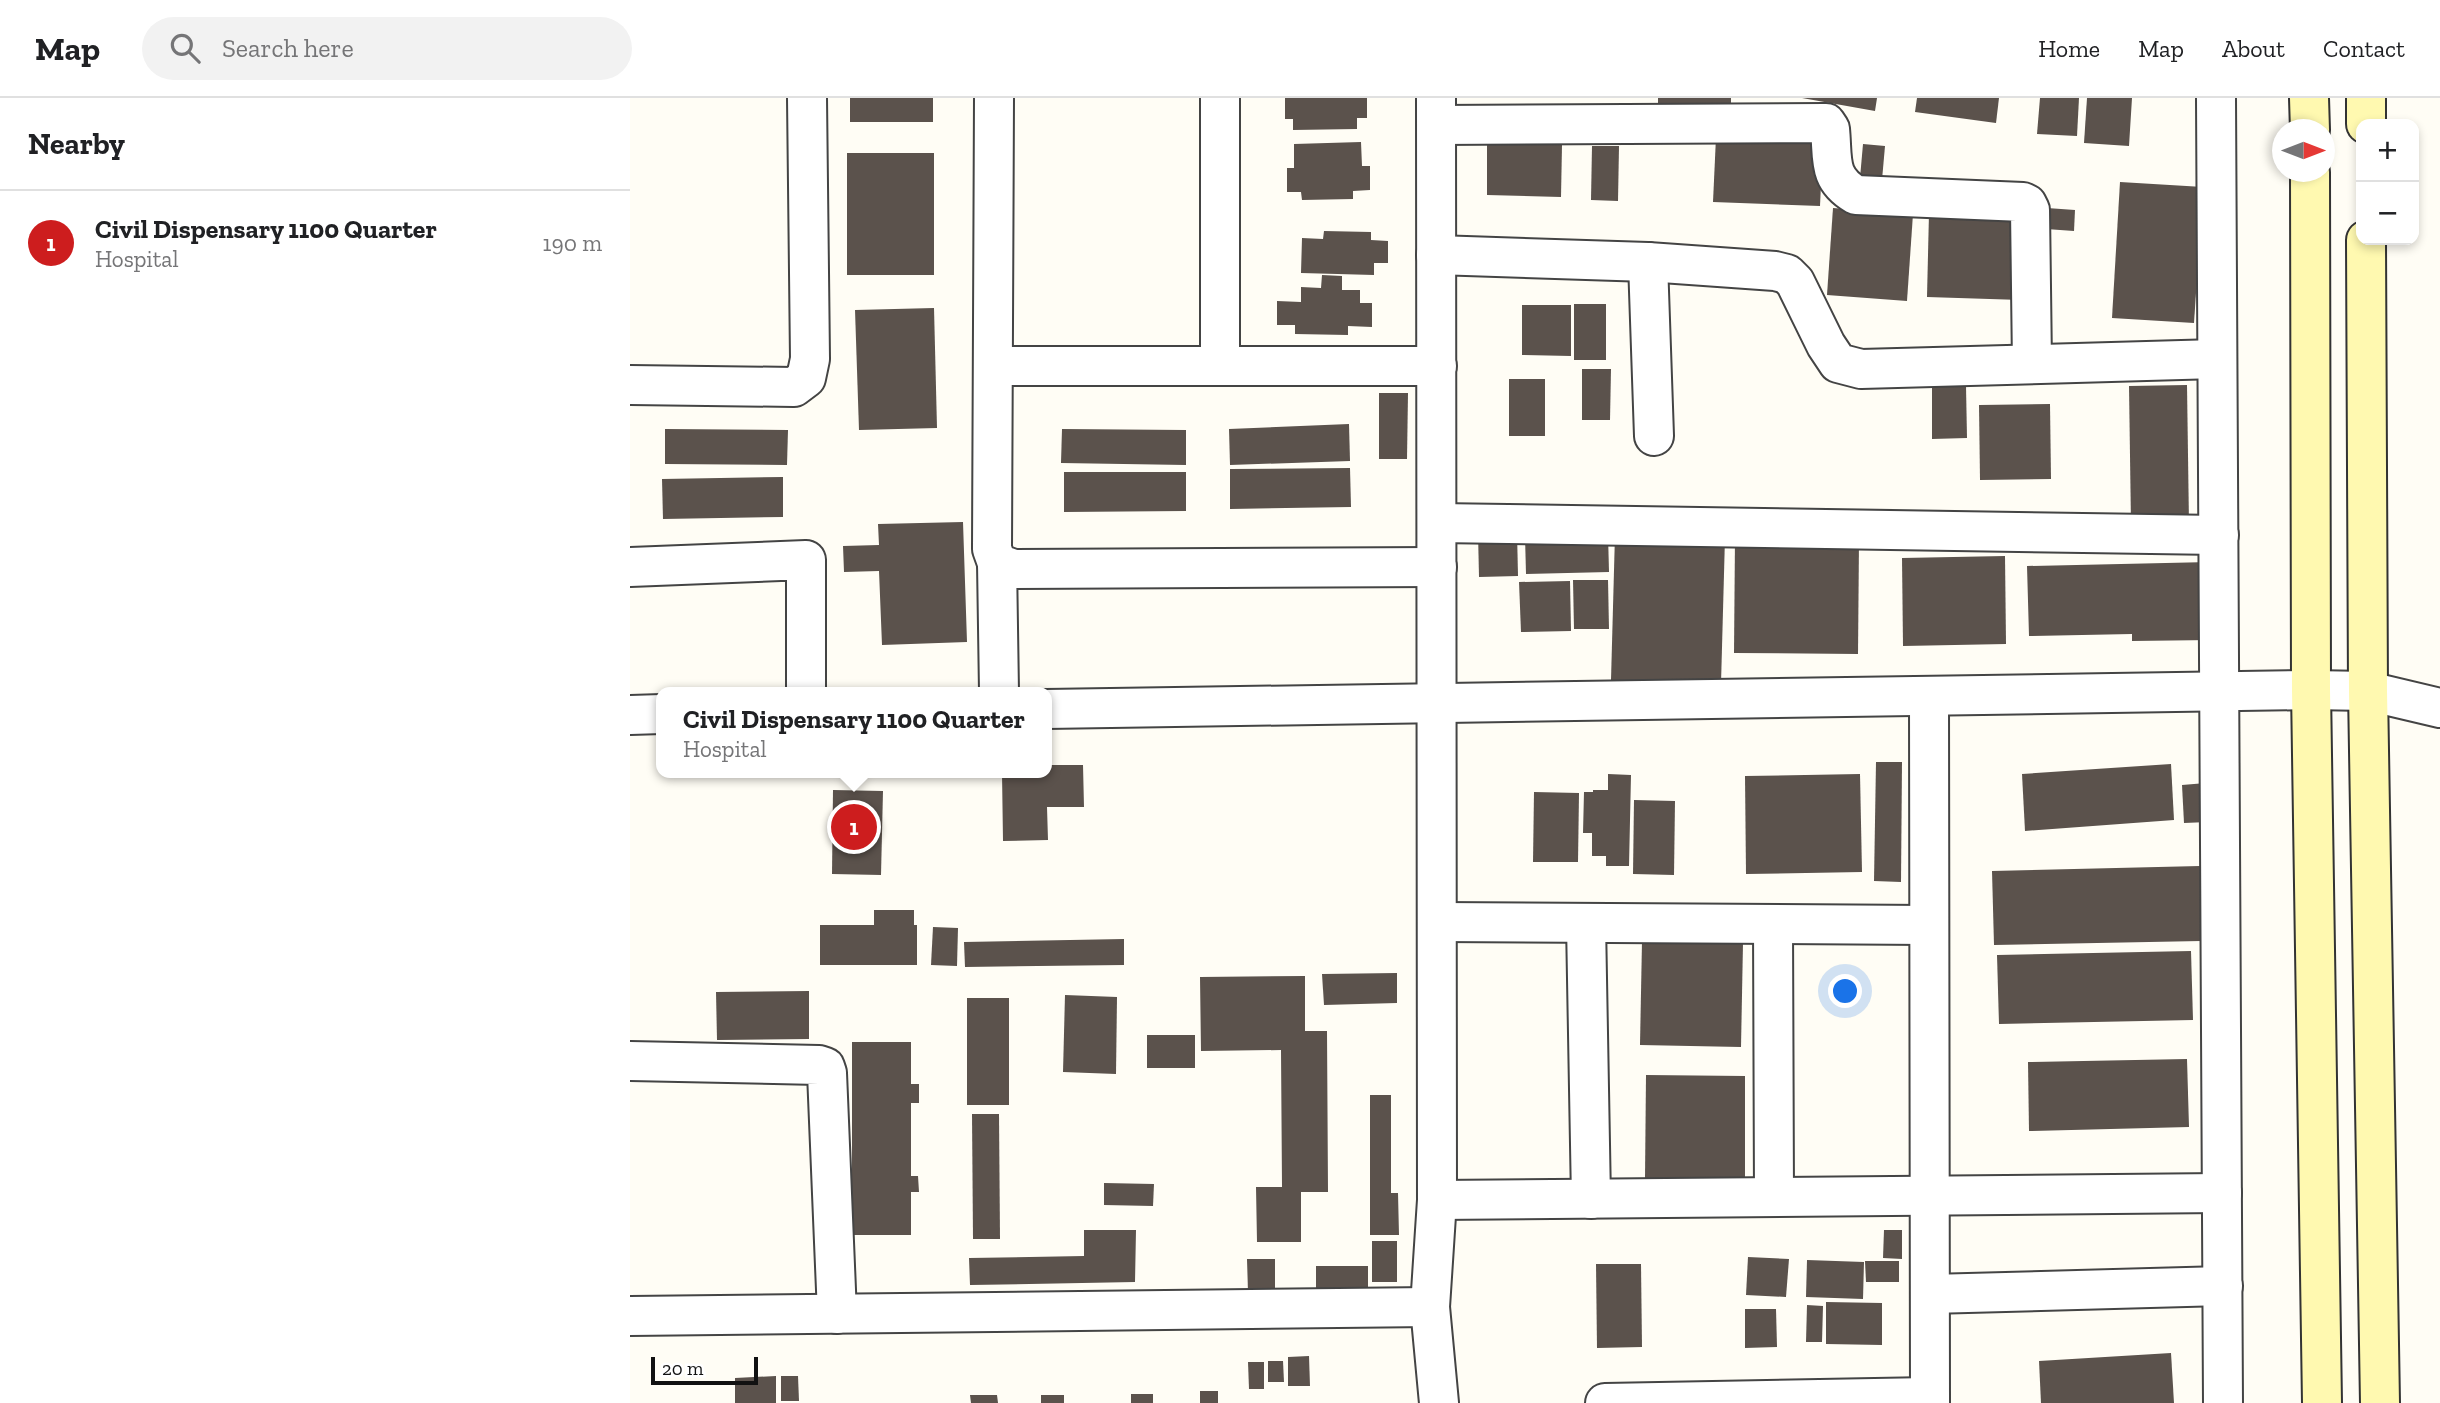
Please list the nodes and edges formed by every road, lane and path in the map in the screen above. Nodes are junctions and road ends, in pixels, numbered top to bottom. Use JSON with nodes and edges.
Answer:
{"nodes":[{"id":1,"x":807,"y":98,"type":"edge"},
{"id":2,"x":994,"y":98,"type":"edge"},
{"id":3,"x":1220,"y":98,"type":"edge"},
{"id":4,"x":2216,"y":98,"type":"edge"},
{"id":5,"x":2309,"y":98,"type":"edge"},
{"id":6,"x":2366,"y":98,"type":"edge"},
{"id":7,"x":1436,"y":112,"type":"edge"},
{"id":8,"x":2310,"y":119,"type":"edge"},
{"id":9,"x":2366,"y":119,"type":"edge"},
{"id":10,"x":2310,"y":182,"type":"edge"},
{"id":11,"x":2367,"y":245,"type":"edge"},
{"id":12,"x":1436,"y":255,"type":"junction"},
{"id":13,"x":1648,"y":262,"type":"junction"},
{"id":14,"x":2217,"y":359,"type":"junction"},
{"id":15,"x":2032,"y":364,"type":"junction"},
{"id":16,"x":994,"y":366,"type":"junction"},
{"id":17,"x":1220,"y":366,"type":"junction"},
{"id":18,"x":1437,"y":366,"type":"junction"},
{"id":19,"x":630,"y":385,"type":"edge"},
{"id":20,"x":1654,"y":436,"type":"dead end"},
{"id":21,"x":1437,"y":523,"type":"junction"},
{"id":22,"x":2218,"y":535,"type":"junction"},
{"id":23,"x":997,"y":564,"type":"junction"},
{"id":24,"x":630,"y":567,"type":"edge"},
{"id":25,"x":1437,"y":567,"type":"junction"},
{"id":26,"x":806,"y":687,"type":"edge"},
{"id":27,"x":999,"y":687,"type":"edge"},
{"id":28,"x":2311,"y":690,"type":"junction"},
{"id":29,"x":2368,"y":691,"type":"junction"},
{"id":30,"x":2219,"y":693,"type":"junction"},
{"id":31,"x":1929,"y":697,"type":"junction"},
{"id":32,"x":1437,"y":704,"type":"junction"},
{"id":33,"x":2440,"y":708,"type":"edge"},
{"id":34,"x":1052,"y":709,"type":"edge"},
{"id":35,"x":656,"y":714,"type":"edge"},
{"id":36,"x":630,"y":715,"type":"edge"},
{"id":37,"x":1438,"y":922,"type":"junction"},
{"id":38,"x":1586,"y":923,"type":"junction"},
{"id":39,"x":1773,"y":924,"type":"junction"},
{"id":40,"x":1929,"y":925,"type":"junction"},
{"id":41,"x":630,"y":1061,"type":"edge"},
{"id":42,"x":2222,"y":1193,"type":"junction"},
{"id":43,"x":1930,"y":1195,"type":"junction"},
{"id":44,"x":1774,"y":1197,"type":"junction"},
{"id":45,"x":1591,"y":1199,"type":"junction"},
{"id":46,"x":1437,"y":1200,"type":"junction"},
{"id":47,"x":2223,"y":1286,"type":"junction"},
{"id":48,"x":1930,"y":1294,"type":"junction"},
{"id":49,"x":1430,"y":1307,"type":"junction"},
{"id":50,"x":837,"y":1314,"type":"junction"},
{"id":51,"x":630,"y":1316,"type":"edge"},
{"id":52,"x":1930,"y":1400,"type":"edge"},
{"id":53,"x":1655,"y":1402,"type":"edge"},
{"id":54,"x":1439,"y":1403,"type":"edge"},
{"id":55,"x":1605,"y":1403,"type":"edge"},
{"id":56,"x":2223,"y":1403,"type":"edge"},
{"id":57,"x":2322,"y":1403,"type":"edge"},
{"id":58,"x":2380,"y":1403,"type":"edge"}],
"edges":[{"from":1,"to":19,"type":"street"},
{"from":2,"to":16,"type":"street"},
{"from":3,"to":17,"type":"street"},
{"from":4,"to":14,"type":"street"},
{"from":5,"to":8,"type":"main road"},
{"from":6,"to":9,"type":"main road"},
{"from":7,"to":12,"type":"street"},
{"from":7,"to":15,"type":"street"},
{"from":10,"to":28,"type":"main road"},
{"from":11,"to":29,"type":"main road"},
{"from":12,"to":13,"type":"street"},
{"from":12,"to":18,"type":"street"},
{"from":13,"to":15,"type":"street"},
{"from":13,"to":20,"type":"street"},
{"from":14,"to":15,"type":"street"},
{"from":14,"to":22,"type":"street"},
{"from":16,"to":17,"type":"street"},
{"from":16,"to":23,"type":"street"},
{"from":17,"to":18,"type":"street"},
{"from":18,"to":21,"type":"street"},
{"from":21,"to":22,"type":"street"},
{"from":21,"to":25,"type":"street"},
{"from":22,"to":30,"type":"street"},
{"from":23,"to":25,"type":"street"},
{"from":23,"to":27,"type":"street"},
{"from":24,"to":26,"type":"street"},
{"from":25,"to":32,"type":"street"},
{"from":28,"to":29,"type":"street"},
{"from":28,"to":30,"type":"street"},
{"from":28,"to":57,"type":"main road"},
{"from":29,"to":33,"type":"street"},
{"from":29,"to":58,"type":"main road"},
{"from":30,"to":31,"type":"street"},
{"from":30,"to":42,"type":"street"},
{"from":31,"to":32,"type":"street"},
{"from":31,"to":40,"type":"street"},
{"from":32,"to":34,"type":"street"},
{"from":32,"to":37,"type":"street"},
{"from":35,"to":36,"type":"street"},
{"from":37,"to":38,"type":"street"},
{"from":37,"to":46,"type":"street"},
{"from":38,"to":39,"type":"street"},
{"from":38,"to":45,"type":"street"},
{"from":39,"to":40,"type":"street"},
{"from":39,"to":44,"type":"street"},
{"from":40,"to":43,"type":"street"},
{"from":41,"to":50,"type":"street"},
{"from":42,"to":43,"type":"street"},
{"from":42,"to":47,"type":"street"},
{"from":43,"to":44,"type":"street"},
{"from":43,"to":48,"type":"street"},
{"from":44,"to":45,"type":"street"},
{"from":45,"to":46,"type":"street"},
{"from":46,"to":49,"type":"street"},
{"from":47,"to":48,"type":"street"},
{"from":47,"to":56,"type":"street"},
{"from":48,"to":52,"type":"street"},
{"from":49,"to":50,"type":"street"},
{"from":49,"to":54,"type":"street"},
{"from":50,"to":51,"type":"street"},
{"from":52,"to":53,"type":"street"},
{"from":53,"to":55,"type":"street"}]}
